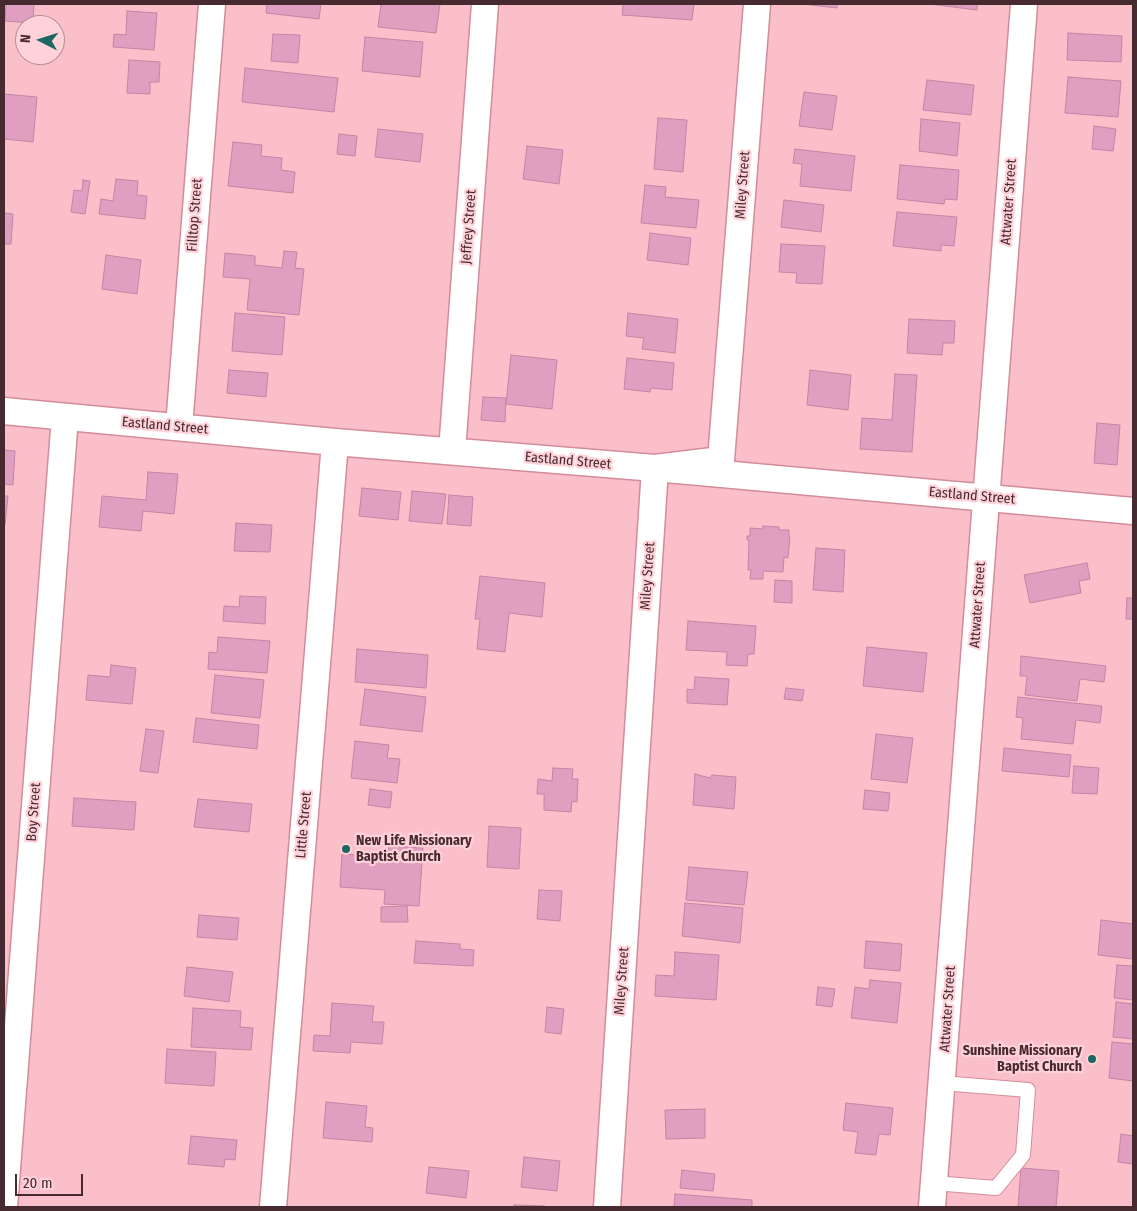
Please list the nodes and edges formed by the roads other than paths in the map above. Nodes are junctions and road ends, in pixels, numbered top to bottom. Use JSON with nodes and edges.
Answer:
{"nodes":[{"id":1,"x":212,"y":4,"type":"edge"},
{"id":2,"x":485,"y":4,"type":"edge"},
{"id":3,"x":757,"y":4,"type":"edge"},
{"id":4,"x":1024,"y":4,"type":"edge"},
{"id":5,"x":4,"y":410,"type":"edge"},
{"id":6,"x":65,"y":417,"type":"junction"},
{"id":7,"x":179,"y":427,"type":"junction"},
{"id":8,"x":335,"y":442,"type":"junction"},
{"id":9,"x":452,"y":451,"type":"junction"},
{"id":10,"x":656,"y":468,"type":"junction"},
{"id":11,"x":986,"y":497,"type":"junction"},
{"id":12,"x":1133,"y":511,"type":"edge"},
{"id":13,"x":942,"y":1082,"type":"junction"},
{"id":14,"x":933,"y":1195,"type":"edge"},
{"id":15,"x":4,"y":1207,"type":"edge"},
{"id":16,"x":273,"y":1207,"type":"edge"},
{"id":17,"x":607,"y":1207,"type":"edge"}],
"edges":[{"from":1,"to":7,"type":"street","name":"Filltop Street"},
{"from":2,"to":9,"type":"street","name":"Jeffrey Street"},
{"from":3,"to":10,"type":"street","name":"Miley Street"},
{"from":4,"to":11,"type":"street","name":"Attwater Street"},
{"from":5,"to":6,"type":"street","name":"Eastland Street"},
{"from":6,"to":7,"type":"street","name":"Eastland Street"},
{"from":6,"to":15,"type":"street","name":"Boy Street"},
{"from":7,"to":8,"type":"street","name":"Eastland Street"},
{"from":8,"to":9,"type":"street","name":"Eastland Street"},
{"from":8,"to":16,"type":"street","name":"Little Street"},
{"from":9,"to":10,"type":"street","name":"Eastland Street"},
{"from":10,"to":11,"type":"street","name":"Eastland Street"},
{"from":10,"to":17,"type":"street","name":"Miley Street"},
{"from":11,"to":12,"type":"street","name":"Eastland Street"},
{"from":11,"to":13,"type":"street","name":"Attwater Street"},
{"from":13,"to":14,"type":"street","name":"Attwater Street"},
{"from":13,"to":14,"type":"lane"}]}
